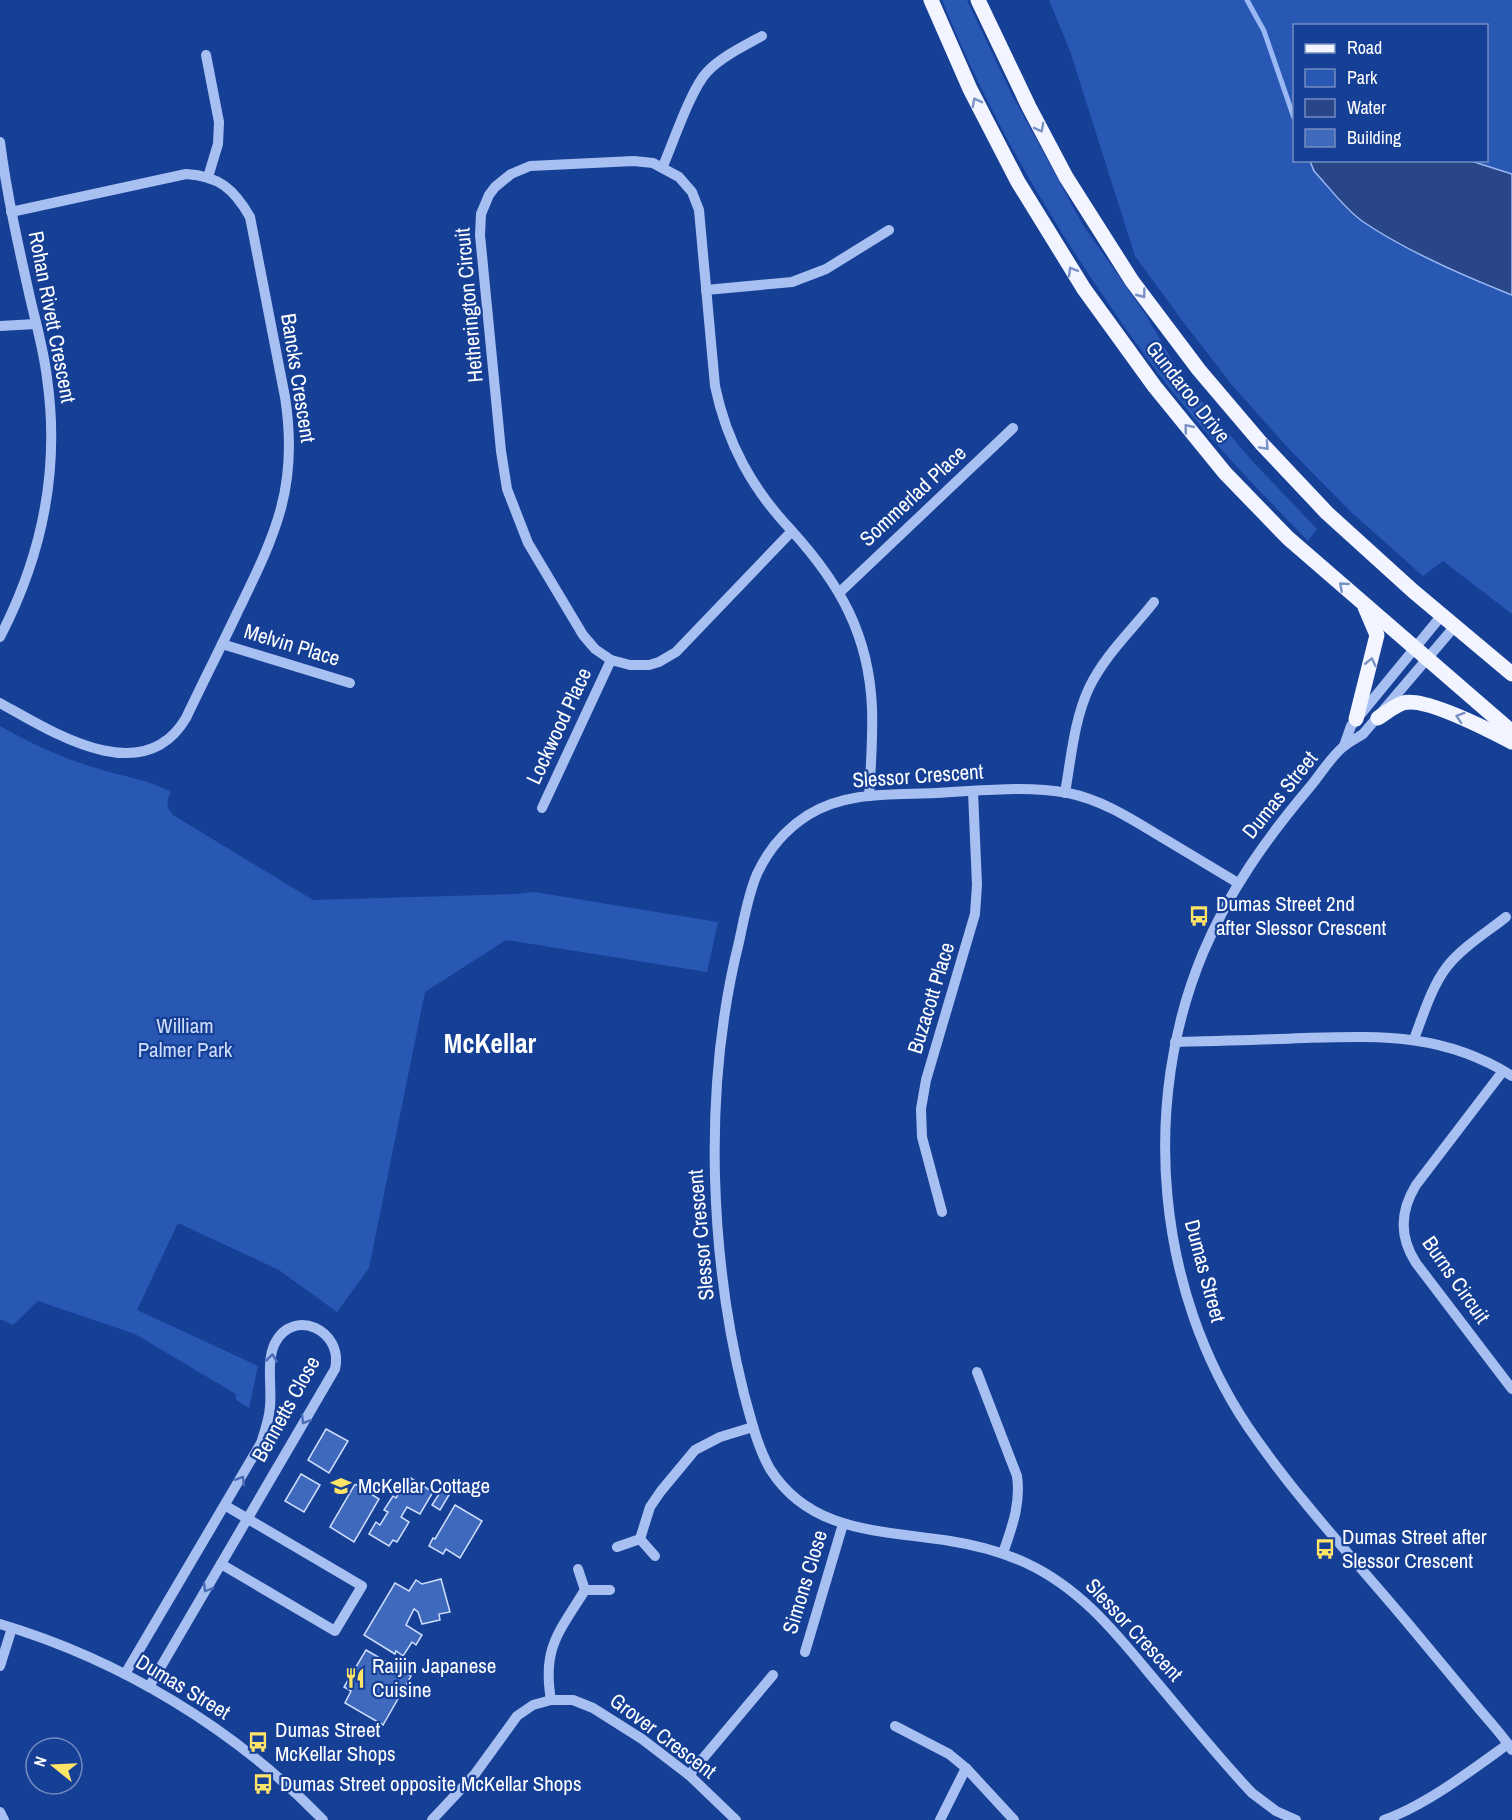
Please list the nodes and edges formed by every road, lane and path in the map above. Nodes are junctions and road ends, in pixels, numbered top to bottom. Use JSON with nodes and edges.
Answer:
{"nodes":[{"id":1,"x":931,"y":0,"type":"edge"},
{"id":2,"x":978,"y":0,"type":"edge"},
{"id":3,"x":762,"y":36,"type":"dead end"},
{"id":4,"x":206,"y":56,"type":"dead end"},
{"id":5,"x":0,"y":142,"type":"edge"},
{"id":6,"x":663,"y":166,"type":"junction"},
{"id":7,"x":208,"y":177,"type":"junction"},
{"id":8,"x":11,"y":212,"type":"junction"},
{"id":9,"x":889,"y":230,"type":"dead end"},
{"id":10,"x":706,"y":290,"type":"junction"},
{"id":11,"x":36,"y":324,"type":"junction"},
{"id":12,"x":0,"y":326,"type":"edge"},
{"id":13,"x":1013,"y":429,"type":"dead end"},
{"id":14,"x":792,"y":531,"type":"junction"},
{"id":15,"x":840,"y":592,"type":"junction"},
{"id":16,"x":1362,"y":602,"type":"junction"},
{"id":17,"x":1154,"y":603,"type":"dead end"},
{"id":18,"x":1442,"y":615,"type":"junction"},
{"id":19,"x":1455,"y":626,"type":"junction"},
{"id":20,"x":0,"y":637,"type":"edge"},
{"id":21,"x":222,"y":644,"type":"junction"},
{"id":22,"x":1415,"y":648,"type":"junction"},
{"id":23,"x":1428,"y":659,"type":"junction"},
{"id":24,"x":610,"y":660,"type":"junction"},
{"id":25,"x":1512,"y":674,"type":"edge"},
{"id":26,"x":350,"y":683,"type":"dead end"},
{"id":27,"x":0,"y":703,"type":"edge"},
{"id":28,"x":1378,"y":718,"type":"junction"},
{"id":29,"x":1356,"y":719,"type":"junction"},
{"id":30,"x":1512,"y":732,"type":"edge"},
{"id":31,"x":1512,"y":742,"type":"edge"},
{"id":32,"x":1344,"y":746,"type":"junction"},
{"id":33,"x":973,"y":792,"type":"junction"},
{"id":34,"x":1065,"y":793,"type":"junction"},
{"id":35,"x":869,"y":796,"type":"junction"},
{"id":36,"x":542,"y":808,"type":"dead end"},
{"id":37,"x":1238,"y":883,"type":"junction"},
{"id":38,"x":1506,"y":917,"type":"dead end"},
{"id":39,"x":1414,"y":1039,"type":"junction"},
{"id":40,"x":1175,"y":1042,"type":"junction"},
{"id":41,"x":1508,"y":1074,"type":"edge"},
{"id":42,"x":942,"y":1212,"type":"dead end"},
{"id":43,"x":977,"y":1372,"type":"dead end"},
{"id":44,"x":1512,"y":1389,"type":"edge"},
{"id":45,"x":753,"y":1427,"type":"junction"},
{"id":46,"x":226,"y":1506,"type":"junction"},
{"id":47,"x":247,"y":1518,"type":"junction"},
{"id":48,"x":843,"y":1524,"type":"junction"},
{"id":49,"x":640,"y":1539,"type":"junction"},
{"id":50,"x":617,"y":1546,"type":"dead end"},
{"id":51,"x":1003,"y":1553,"type":"junction"},
{"id":52,"x":655,"y":1556,"type":"dead end"},
{"id":53,"x":221,"y":1564,"type":"junction"},
{"id":54,"x":578,"y":1569,"type":"dead end"},
{"id":55,"x":585,"y":1590,"type":"junction"},
{"id":56,"x":610,"y":1590,"type":"dead end"},
{"id":57,"x":0,"y":1624,"type":"edge"},
{"id":58,"x":12,"y":1628,"type":"junction"},
{"id":59,"x":804,"y":1652,"type":"dead end"},
{"id":60,"x":0,"y":1666,"type":"edge"},
{"id":61,"x":124,"y":1674,"type":"junction"},
{"id":62,"x":773,"y":1675,"type":"dead end"},
{"id":63,"x":148,"y":1687,"type":"junction"},
{"id":64,"x":551,"y":1700,"type":"junction"},
{"id":65,"x":895,"y":1726,"type":"dead end"},
{"id":66,"x":1510,"y":1747,"type":"edge"},
{"id":67,"x":966,"y":1768,"type":"junction"},
{"id":68,"x":689,"y":1775,"type":"junction"},
{"id":69,"x":0,"y":1812,"type":"edge"},
{"id":70,"x":731,"y":1818,"type":"edge"},
{"id":71,"x":4,"y":1820,"type":"edge"},
{"id":72,"x":323,"y":1820,"type":"edge"},
{"id":73,"x":432,"y":1820,"type":"edge"},
{"id":74,"x":940,"y":1820,"type":"edge"},
{"id":75,"x":1014,"y":1820,"type":"edge"},
{"id":76,"x":1296,"y":1820,"type":"edge"},
{"id":77,"x":1384,"y":1820,"type":"edge"}],
"edges":[{"from":16,"to":1,"type":"main road","name":"Gundaroo Drive","one_way":true},
{"from":2,"to":18,"type":"main road","name":"Gundaroo Drive","one_way":true},
{"from":3,"to":6,"type":"street"},
{"from":4,"to":7,"type":"street"},
{"from":5,"to":8,"type":"street","name":"Rohan Rivett Crescent"},
{"from":6,"to":10,"type":"street"},
{"from":6,"to":24,"type":"street","name":"Hetherington Circuit"},
{"from":7,"to":8,"type":"street","name":"Bancks Crescent"},
{"from":7,"to":21,"type":"street","name":"Bancks Crescent"},
{"from":8,"to":11,"type":"street","name":"Rohan Rivett Crescent"},
{"from":9,"to":10,"type":"street"},
{"from":10,"to":14,"type":"street"},
{"from":11,"to":12,"type":"street"},
{"from":11,"to":20,"type":"street","name":"Rohan Rivett Crescent"},
{"from":13,"to":15,"type":"street","name":"Sommerlad Place"},
{"from":14,"to":15,"type":"street"},
{"from":14,"to":24,"type":"street"},
{"from":15,"to":35,"type":"street"},
{"from":16,"to":22,"type":"main road","name":"Gundaroo Drive"},
{"from":29,"to":16,"type":"main road","one_way":true},
{"from":17,"to":34,"type":"street"},
{"from":18,"to":19,"type":"main road","name":"Gundaroo Drive"},
{"from":18,"to":22,"type":"street","name":"Dumas Street"},
{"from":19,"to":23,"type":"street","name":"Dumas Street"},
{"from":19,"to":25,"type":"main road","name":"Gundaroo Drive"},
{"from":21,"to":26,"type":"street","name":"Melvin Place"},
{"from":21,"to":27,"type":"street","name":"Bancks Crescent"},
{"from":22,"to":23,"type":"main road","name":"Gundaroo Drive"},
{"from":22,"to":29,"type":"street","name":"Dumas Street"},
{"from":23,"to":28,"type":"street","name":"Dumas Street"},
{"from":23,"to":30,"type":"main road","name":"Gundaroo Drive"},
{"from":24,"to":36,"type":"street","name":"Lockwood Place"},
{"from":31,"to":28,"type":"main road","one_way":true},
{"from":28,"to":32,"type":"street","name":"Dumas Street"},
{"from":29,"to":32,"type":"street","name":"Dumas Street"},
{"from":32,"to":37,"type":"street","name":"Dumas Street"},
{"from":33,"to":34,"type":"street","name":"Slessor Crescent"},
{"from":33,"to":35,"type":"street","name":"Slessor Crescent"},
{"from":33,"to":42,"type":"street","name":"Buzacott Place"},
{"from":34,"to":37,"type":"street","name":"Slessor Crescent"},
{"from":35,"to":45,"type":"street","name":"Slessor Crescent"},
{"from":37,"to":40,"type":"street","name":"Dumas Street"},
{"from":38,"to":39,"type":"street"},
{"from":39,"to":40,"type":"street","name":"Burns Circuit"},
{"from":39,"to":41,"type":"street","name":"Burns Circuit"},
{"from":40,"to":66,"type":"street","name":"Dumas Street"},
{"from":41,"to":44,"type":"street","name":"Burns Circuit"},
{"from":43,"to":51,"type":"street"},
{"from":45,"to":48,"type":"street","name":"Slessor Crescent"},
{"from":45,"to":49,"type":"street"},
{"from":46,"to":47,"type":"street"},
{"from":46,"to":47,"type":"street","name":"Bennetts Close","one_way":true},
{"from":46,"to":61,"type":"street","name":"Bennetts Close"},
{"from":47,"to":53,"type":"street","name":"Bennetts Close"},
{"from":47,"to":53,"type":"street"},
{"from":48,"to":51,"type":"street","name":"Slessor Crescent"},
{"from":48,"to":59,"type":"street","name":"Simons Close"},
{"from":49,"to":50,"type":"street"},
{"from":49,"to":52,"type":"street"},
{"from":51,"to":76,"type":"street","name":"Slessor Crescent"},
{"from":53,"to":63,"type":"street","name":"Bennetts Close","one_way":true},
{"from":54,"to":55,"type":"street"},
{"from":55,"to":56,"type":"street"},
{"from":55,"to":64,"type":"street"},
{"from":57,"to":58,"type":"street","name":"Dumas Street"},
{"from":58,"to":60,"type":"street"},
{"from":58,"to":61,"type":"street","name":"Dumas Street"},
{"from":61,"to":63,"type":"street","name":"Dumas Street"},
{"from":62,"to":68,"type":"street"},
{"from":63,"to":72,"type":"street","name":"Dumas Street"},
{"from":64,"to":68,"type":"street","name":"Grover Crescent"},
{"from":64,"to":73,"type":"street","name":"Grover Crescent"},
{"from":65,"to":67,"type":"street"},
{"from":66,"to":77,"type":"street"},
{"from":67,"to":74,"type":"street"},
{"from":67,"to":75,"type":"street"},
{"from":68,"to":70,"type":"street","name":"Grover Crescent"},
{"from":69,"to":71,"type":"street"}]}
